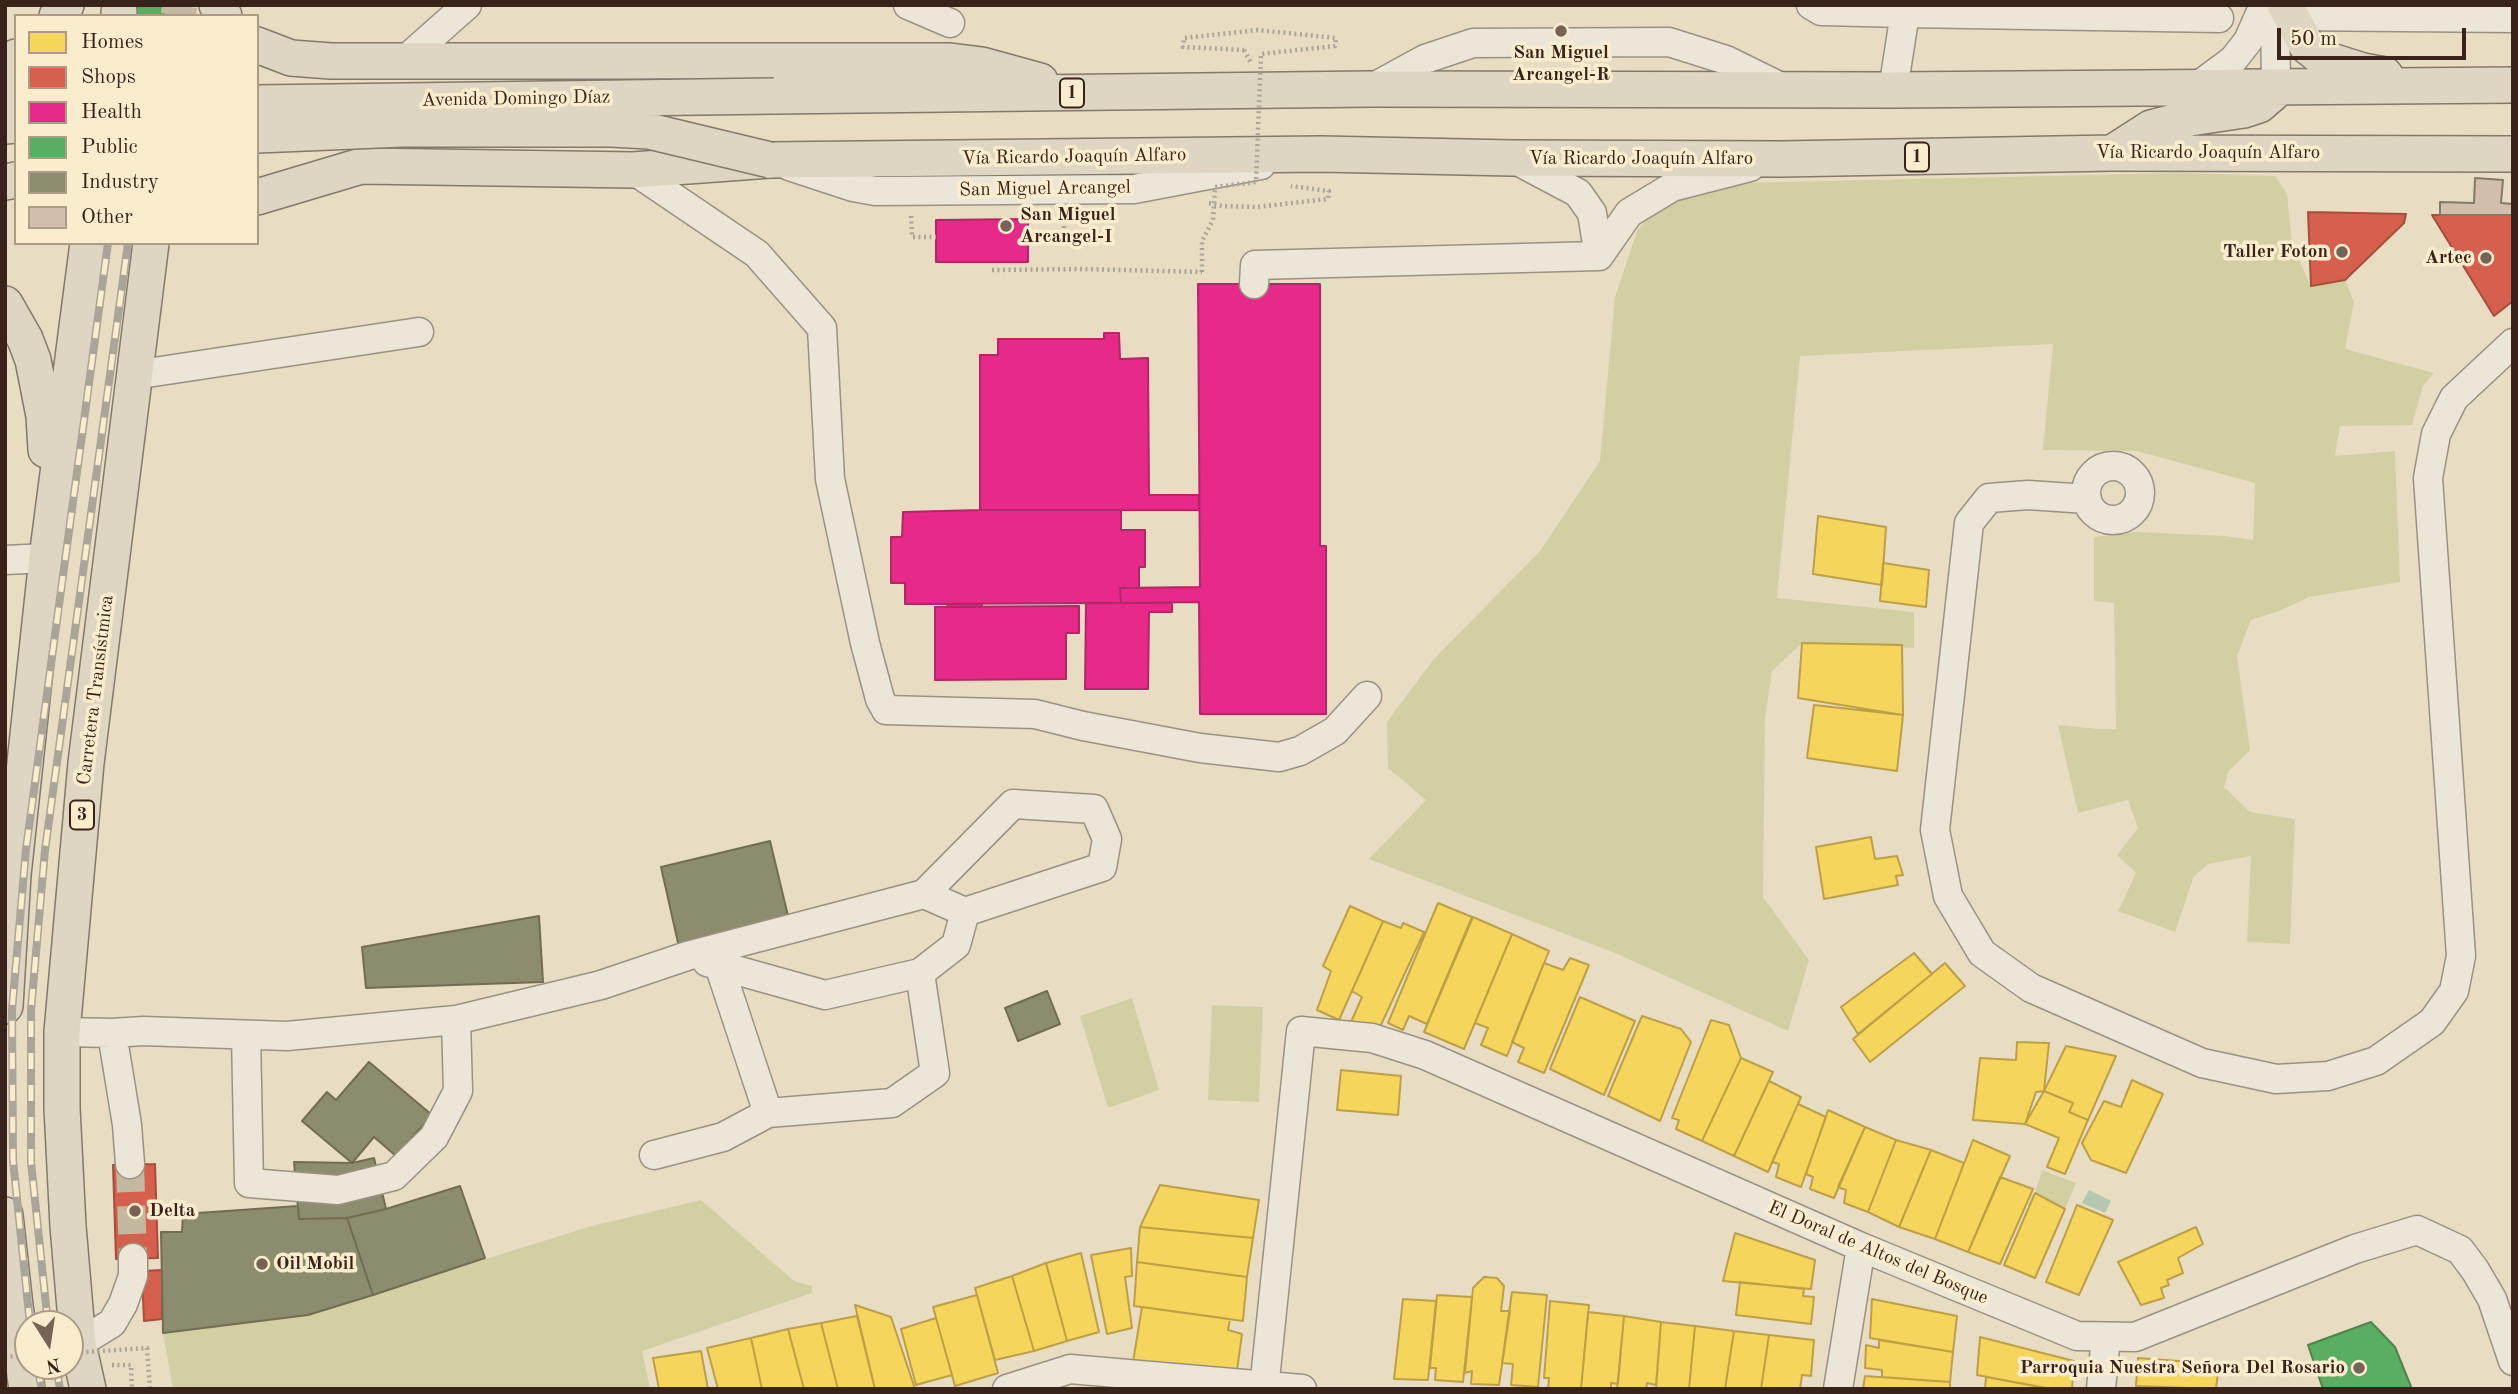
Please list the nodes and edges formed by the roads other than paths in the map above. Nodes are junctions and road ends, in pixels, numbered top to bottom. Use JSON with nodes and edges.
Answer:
{"nodes":[{"id":1,"x":436,"y":5,"type":"edge"},
{"id":2,"x":467,"y":5,"type":"edge"},
{"id":3,"x":908,"y":5,"type":"edge"},
{"id":4,"x":1811,"y":5,"type":"edge"},
{"id":5,"x":2278,"y":8,"type":"edge"},
{"id":6,"x":1905,"y":13,"type":"junction"},
{"id":7,"x":2219,"y":18,"type":"dead end"},
{"id":8,"x":2513,"y":18,"type":"edge"},
{"id":9,"x":950,"y":23,"type":"dead end"},
{"id":10,"x":259,"y":47,"type":"edge"},
{"id":11,"x":405,"y":60,"type":"junction"},
{"id":12,"x":331,"y":61,"type":"junction"},
{"id":13,"x":2513,"y":85,"type":"edge"},
{"id":14,"x":2454,"y":87,"type":"junction"},
{"id":15,"x":2276,"y":88,"type":"junction"},
{"id":16,"x":1370,"y":89,"type":"junction"},
{"id":17,"x":2194,"y":89,"type":"junction"},
{"id":18,"x":1788,"y":90,"type":"junction"},
{"id":19,"x":1893,"y":90,"type":"junction"},
{"id":20,"x":1081,"y":93,"type":"junction"},
{"id":21,"x":259,"y":103,"type":"edge"},
{"id":22,"x":259,"y":135,"type":"edge"},
{"id":23,"x":2112,"y":153,"type":"junction"},
{"id":24,"x":1321,"y":154,"type":"junction"},
{"id":25,"x":2513,"y":154,"type":"edge"},
{"id":26,"x":1512,"y":158,"type":"junction"},
{"id":27,"x":1782,"y":159,"type":"junction"},
{"id":28,"x":770,"y":160,"type":"junction"},
{"id":29,"x":361,"y":166,"type":"junction"},
{"id":30,"x":633,"y":170,"type":"junction"},
{"id":31,"x":259,"y":196,"type":"edge"},
{"id":32,"x":88,"y":245,"type":"edge"},
{"id":33,"x":151,"y":245,"type":"edge"},
{"id":34,"x":176,"y":245,"type":"edge"},
{"id":35,"x":1599,"y":256,"type":"junction"},
{"id":36,"x":1254,"y":284,"type":"dead end"},
{"id":37,"x":5,"y":304,"type":"edge"},
{"id":38,"x":142,"y":317,"type":"junction"},
{"id":39,"x":419,"y":332,"type":"dead end"},
{"id":40,"x":2513,"y":342,"type":"edge"},
{"id":41,"x":134,"y":375,"type":"junction"},
{"id":42,"x":2087,"y":499,"type":"dead end"},
{"id":43,"x":52,"y":513,"type":"junction"},
{"id":44,"x":47,"y":558,"type":"junction"},
{"id":45,"x":5,"y":560,"type":"edge"},
{"id":46,"x":1367,"y":696,"type":"dead end"},
{"id":47,"x":924,"y":894,"type":"junction"},
{"id":48,"x":965,"y":912,"type":"junction"},
{"id":49,"x":687,"y":956,"type":"junction"},
{"id":50,"x":719,"y":965,"type":"junction"},
{"id":51,"x":920,"y":974,"type":"junction"},
{"id":52,"x":5,"y":1006,"type":"edge"},
{"id":53,"x":456,"y":1020,"type":"junction"},
{"id":54,"x":62,"y":1032,"type":"junction"},
{"id":55,"x":111,"y":1033,"type":"junction"},
{"id":56,"x":246,"y":1035,"type":"junction"},
{"id":57,"x":768,"y":1113,"type":"junction"},
{"id":58,"x":654,"y":1155,"type":"dead end"},
{"id":59,"x":130,"y":1164,"type":"tunnel mouth"},
{"id":60,"x":5,"y":1215,"type":"edge"},
{"id":61,"x":1861,"y":1247,"type":"junction"},
{"id":62,"x":134,"y":1258,"type":"tunnel mouth"},
{"id":63,"x":2502,"y":1294,"type":"edge"},
{"id":64,"x":72,"y":1310,"type":"edge"},
{"id":65,"x":14,"y":1322,"type":"edge"},
{"id":66,"x":2106,"y":1337,"type":"junction"},
{"id":67,"x":84,"y":1342,"type":"edge"},
{"id":68,"x":2513,"y":1362,"type":"edge"},
{"id":69,"x":1264,"y":1387,"type":"edge"},
{"id":70,"x":1007,"y":1389,"type":"edge"},
{"id":71,"x":1302,"y":1389,"type":"edge"},
{"id":72,"x":1838,"y":1389,"type":"edge"},
{"id":73,"x":2101,"y":1389,"type":"edge"}],
"edges":[{"from":1,"to":11,"type":"street"},
{"from":2,"to":11,"type":"street"},
{"from":3,"to":9,"type":"street"},
{"from":4,"to":6,"type":"street"},
{"from":5,"to":8,"type":"street"},
{"from":5,"to":14,"type":"main road"},
{"from":5,"to":15,"type":"street"},
{"from":5,"to":17,"type":"street"},
{"from":6,"to":7,"type":"street"},
{"from":6,"to":19,"type":"street"},
{"from":10,"to":12,"type":"main road"},
{"from":11,"to":12,"type":"main road"},
{"from":11,"to":20,"type":"main road"},
{"from":12,"to":29,"type":"main road"},
{"from":13,"to":14,"type":"main road","number":"1"},
{"from":14,"to":15,"type":"main road","number":"1"},
{"from":15,"to":17,"type":"main road","number":"1"},
{"from":15,"to":23,"type":"main road"},
{"from":16,"to":18,"type":"main road","number":"1"},
{"from":16,"to":18,"type":"street"},
{"from":16,"to":20,"type":"main road","number":"1"},
{"from":17,"to":19,"type":"main road","number":"1"},
{"from":18,"to":19,"type":"main road","number":"1"},
{"from":20,"to":21,"type":"main road","name":"Avenida Domingo Díaz","number":"1","bridge":true},
{"from":22,"to":28,"type":"main road","name":"Avenida Domingo Díaz","bridge":true},
{"from":23,"to":25,"type":"main road","name":"Vía Ricardo Joaquín Alfaro","number":"1"},
{"from":23,"to":27,"type":"main road","name":"Vía Ricardo Joaquín Alfaro","number":"1"},
{"from":24,"to":26,"type":"main road","name":"Vía Ricardo Joaquín Alfaro","number":"1"},
{"from":24,"to":28,"type":"main road","name":"Vía Ricardo Joaquín Alfaro","number":"1"},
{"from":24,"to":28,"type":"street","name":"San Miguel Arcangel"},
{"from":26,"to":27,"type":"main road","name":"Vía Ricardo Joaquín Alfaro","number":"1"},
{"from":26,"to":35,"type":"street"},
{"from":27,"to":35,"type":"street"},
{"from":28,"to":30,"type":"main road"},
{"from":29,"to":30,"type":"main road"},
{"from":29,"to":31,"type":"main road"},
{"from":30,"to":46,"type":"street"},
{"from":32,"to":43,"type":"main road"},
{"from":33,"to":38,"type":"main road","name":"Carretera Transístmica","number":"3"},
{"from":34,"to":38,"type":"main road"},
{"from":35,"to":36,"type":"street"},
{"from":37,"to":43,"type":"main road"},
{"from":38,"to":41,"type":"main road","name":"Carretera Transístmica","number":"3"},
{"from":39,"to":41,"type":"street"},
{"from":40,"to":42,"type":"street"},
{"from":41,"to":54,"type":"main road","name":"Carretera Transístmica","number":"3"},
{"from":43,"to":44,"type":"main road"},
{"from":44,"to":45,"type":"street"},
{"from":44,"to":52,"type":"main road"},
{"from":47,"to":48,"type":"street"},
{"from":47,"to":48,"type":"street"},
{"from":47,"to":49,"type":"street"},
{"from":48,"to":51,"type":"street"},
{"from":49,"to":50,"type":"street"},
{"from":49,"to":53,"type":"street"},
{"from":50,"to":51,"type":"street"},
{"from":50,"to":57,"type":"street"},
{"from":51,"to":57,"type":"street"},
{"from":53,"to":56,"type":"street"},
{"from":53,"to":56,"type":"street"},
{"from":54,"to":55,"type":"street"},
{"from":54,"to":64,"type":"main road","name":"Carretera Transístmica","number":"3"},
{"from":55,"to":56,"type":"street"},
{"from":55,"to":59,"type":"street"},
{"from":57,"to":58,"type":"street"},
{"from":60,"to":65,"type":"main road"},
{"from":61,"to":66,"type":"street","name":"El Doral de Altos del Bosque"},
{"from":61,"to":69,"type":"street","name":"El Doral de Altos del Bosque"},
{"from":61,"to":72,"type":"street"},
{"from":62,"to":67,"type":"street"},
{"from":63,"to":66,"type":"street","name":"El Doral de Altos del Bosque"},
{"from":63,"to":68,"type":"street"},
{"from":66,"to":73,"type":"street"},
{"from":69,"to":70,"type":"street"},
{"from":69,"to":71,"type":"street"}]}
